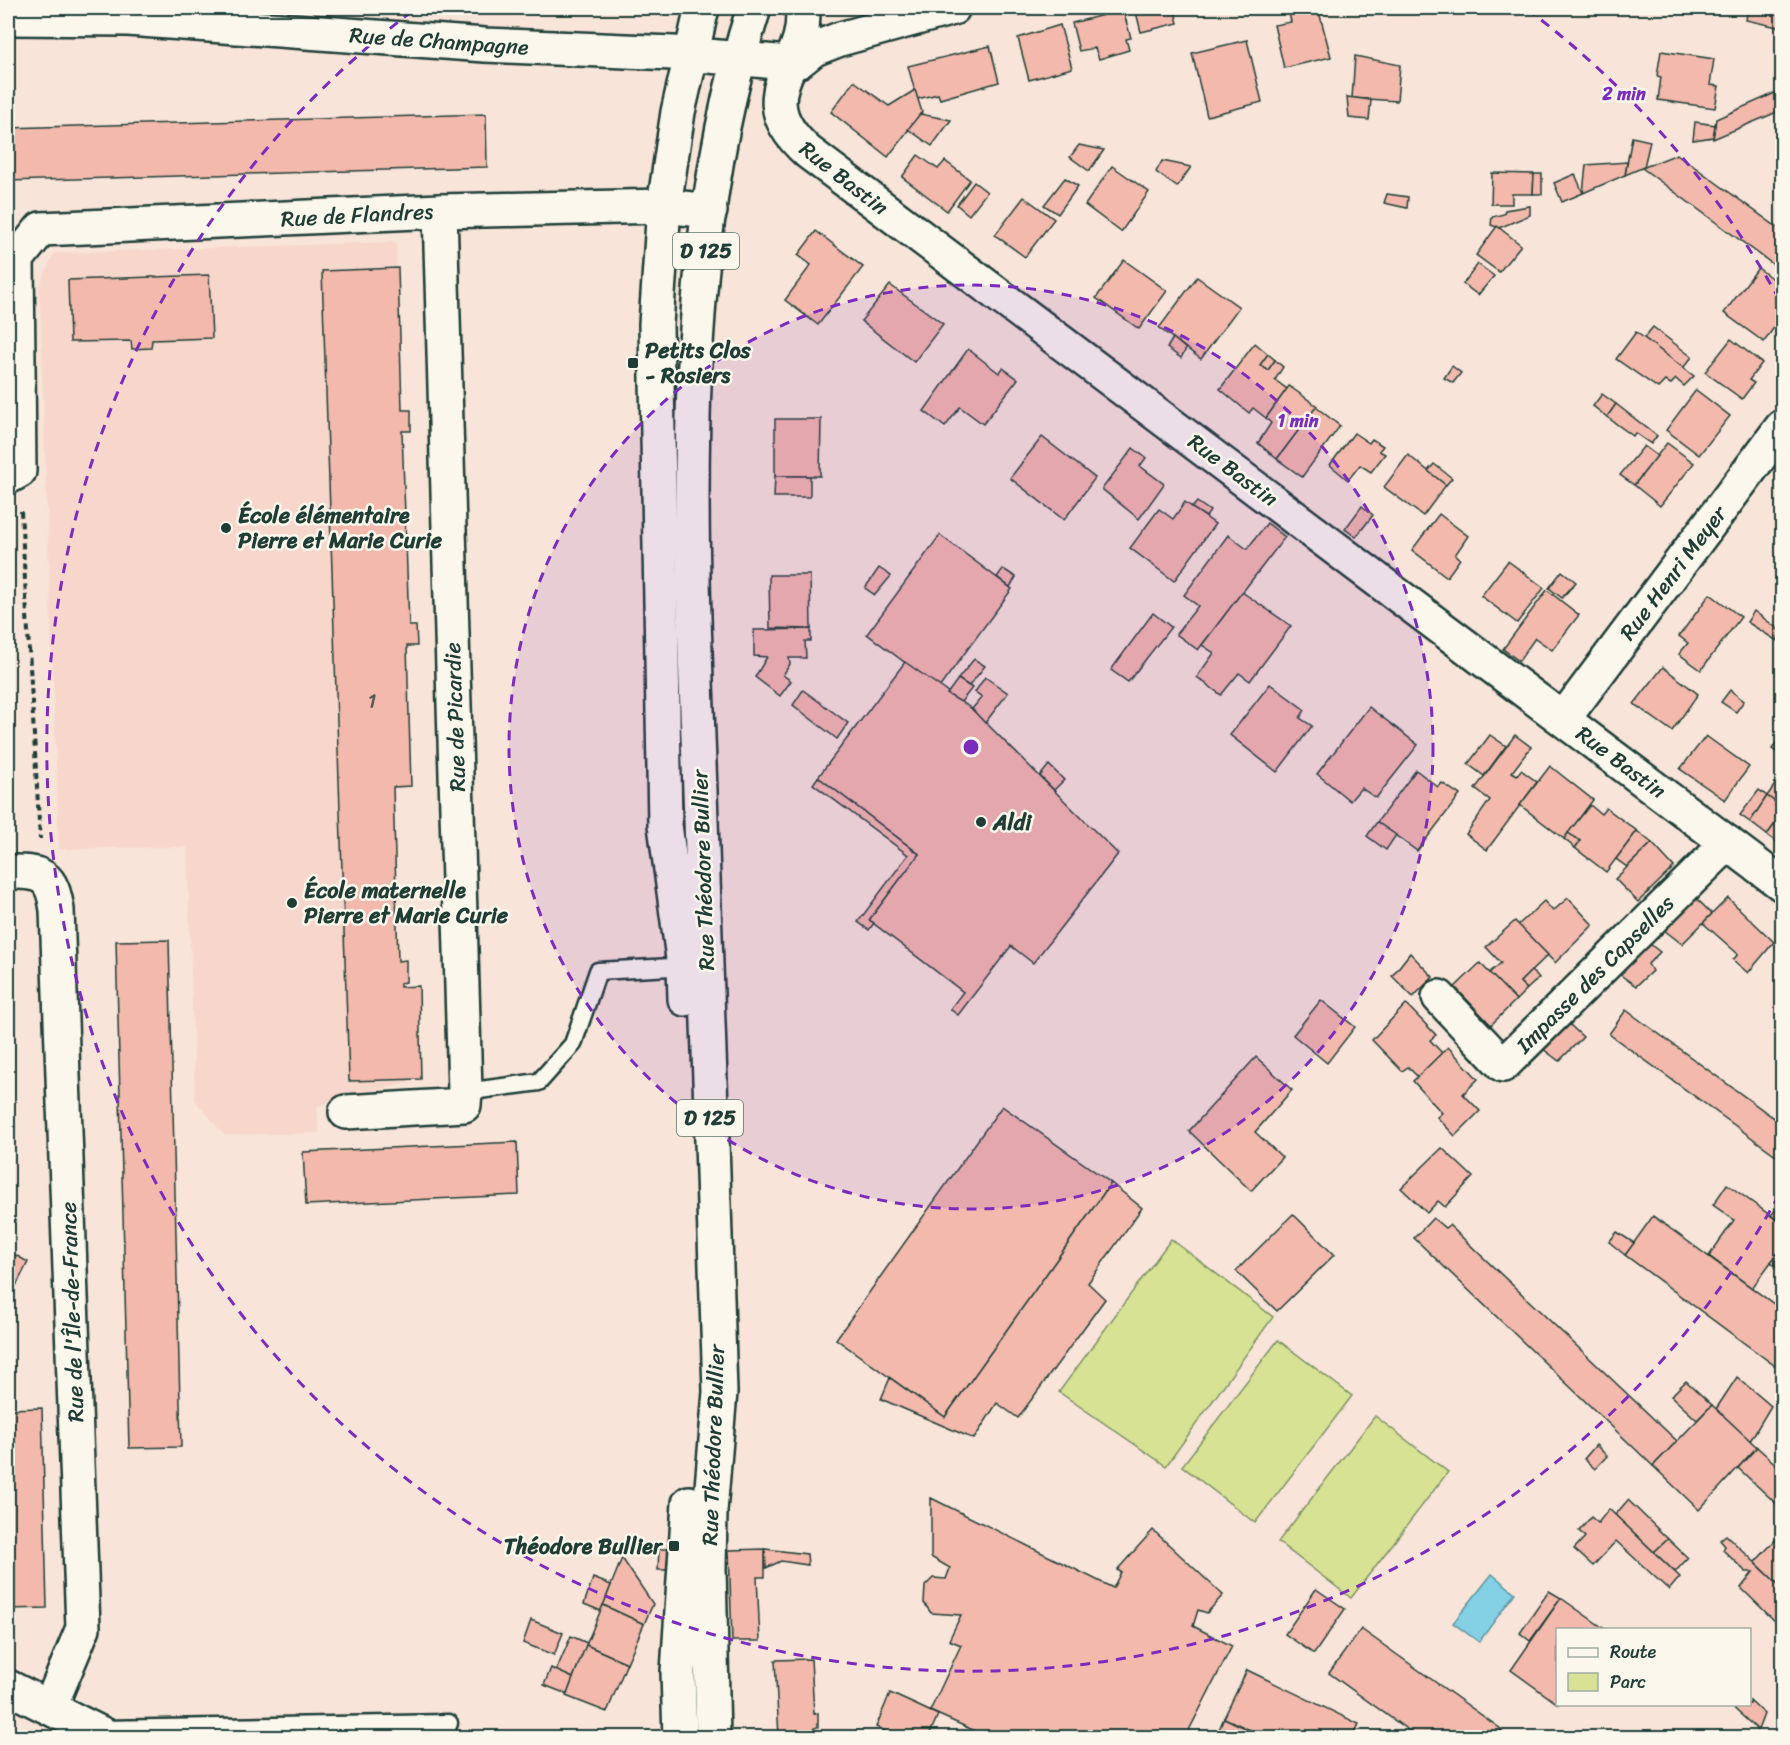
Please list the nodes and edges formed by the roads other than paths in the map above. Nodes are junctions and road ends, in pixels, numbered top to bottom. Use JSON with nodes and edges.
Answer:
{"nodes":[{"id":1,"x":702,"y":8,"type":"edge"},
{"id":2,"x":754,"y":8,"type":"edge"},
{"id":3,"x":802,"y":8,"type":"edge"},
{"id":4,"x":953,"y":8,"type":"edge"},
{"id":5,"x":8,"y":18,"type":"edge"},
{"id":6,"x":851,"y":22,"type":"edge"},
{"id":7,"x":690,"y":54,"type":"junction"},
{"id":8,"x":741,"y":59,"type":"junction"},
{"id":9,"x":789,"y":63,"type":"junction"},
{"id":10,"x":664,"y":206,"type":"junction"},
{"id":11,"x":440,"y":211,"type":"junction"},
{"id":12,"x":710,"y":211,"type":"junction"},
{"id":13,"x":1782,"y":427,"type":"edge"},
{"id":14,"x":13,"y":474,"type":"edge"},
{"id":15,"x":1564,"y":718,"type":"junction"},
{"id":16,"x":1728,"y":843,"type":"junction"},
{"id":17,"x":8,"y":872,"type":"edge"},
{"id":18,"x":1782,"y":884,"type":"edge"},
{"id":19,"x":695,"y":965,"type":"junction"},
{"id":20,"x":1439,"y":997,"type":"dead end"},
{"id":21,"x":465,"y":1092,"type":"junction"},
{"id":22,"x":346,"y":1112,"type":"dead end"},
{"id":23,"x":8,"y":1687,"type":"edge"},
{"id":24,"x":50,"y":1707,"type":"junction"},
{"id":25,"x":102,"y":1733,"type":"edge"},
{"id":26,"x":443,"y":1737,"type":"edge"},
{"id":27,"x":680,"y":1737,"type":"edge"},
{"id":28,"x":712,"y":1737,"type":"edge"}],
"edges":[{"from":1,"to":7,"type":"street","name":"Rue Théodore Bullier","number":"D 125"},
{"from":2,"to":8,"type":"street","name":"Rue Théodore Bullier","number":"D 125"},
{"from":3,"to":9,"type":"street","name":"Rue Bastin"},
{"from":4,"to":6,"type":"street"},
{"from":5,"to":7,"type":"street","name":"Rue de Champagne"},
{"from":6,"to":9,"type":"street"},
{"from":7,"to":8,"type":"street","name":"Rue de Champagne"},
{"from":7,"to":10,"type":"street","name":"Rue Théodore Bullier","number":"D 125"},
{"from":8,"to":9,"type":"street","name":"Rue de Champagne"},
{"from":8,"to":12,"type":"street","name":"Rue Théodore Bullier","number":"D 125"},
{"from":9,"to":15,"type":"street","name":"Rue Bastin"},
{"from":10,"to":11,"type":"street","name":"Rue de Flandres"},
{"from":10,"to":12,"type":"street","name":"Rue de Flandres"},
{"from":10,"to":19,"type":"street","name":"Rue Théodore Bullier","number":"D 125"},
{"from":11,"to":14,"type":"street","name":"Rue de Flandres"},
{"from":11,"to":21,"type":"street","name":"Rue de Picardie"},
{"from":12,"to":19,"type":"street","name":"Rue Théodore Bullier","number":"D 125"},
{"from":13,"to":15,"type":"street","name":"Rue Henri Meyer"},
{"from":15,"to":16,"type":"street","name":"Rue Bastin"},
{"from":16,"to":18,"type":"street","name":"Rue Bastin"},
{"from":16,"to":20,"type":"street","name":"Impasse des Capselles"},
{"from":17,"to":24,"type":"street","name":"Rue de l'Île-de-France"},
{"from":19,"to":21,"type":"lane"},
{"from":19,"to":27,"type":"street","name":"Rue Théodore Bullier","number":"D 125"},
{"from":19,"to":28,"type":"street","name":"Rue Théodore Bullier","number":"D 125"},
{"from":21,"to":22,"type":"street"},
{"from":23,"to":24,"type":"street"},
{"from":24,"to":25,"type":"street"},
{"from":25,"to":26,"type":"lane"}]}
